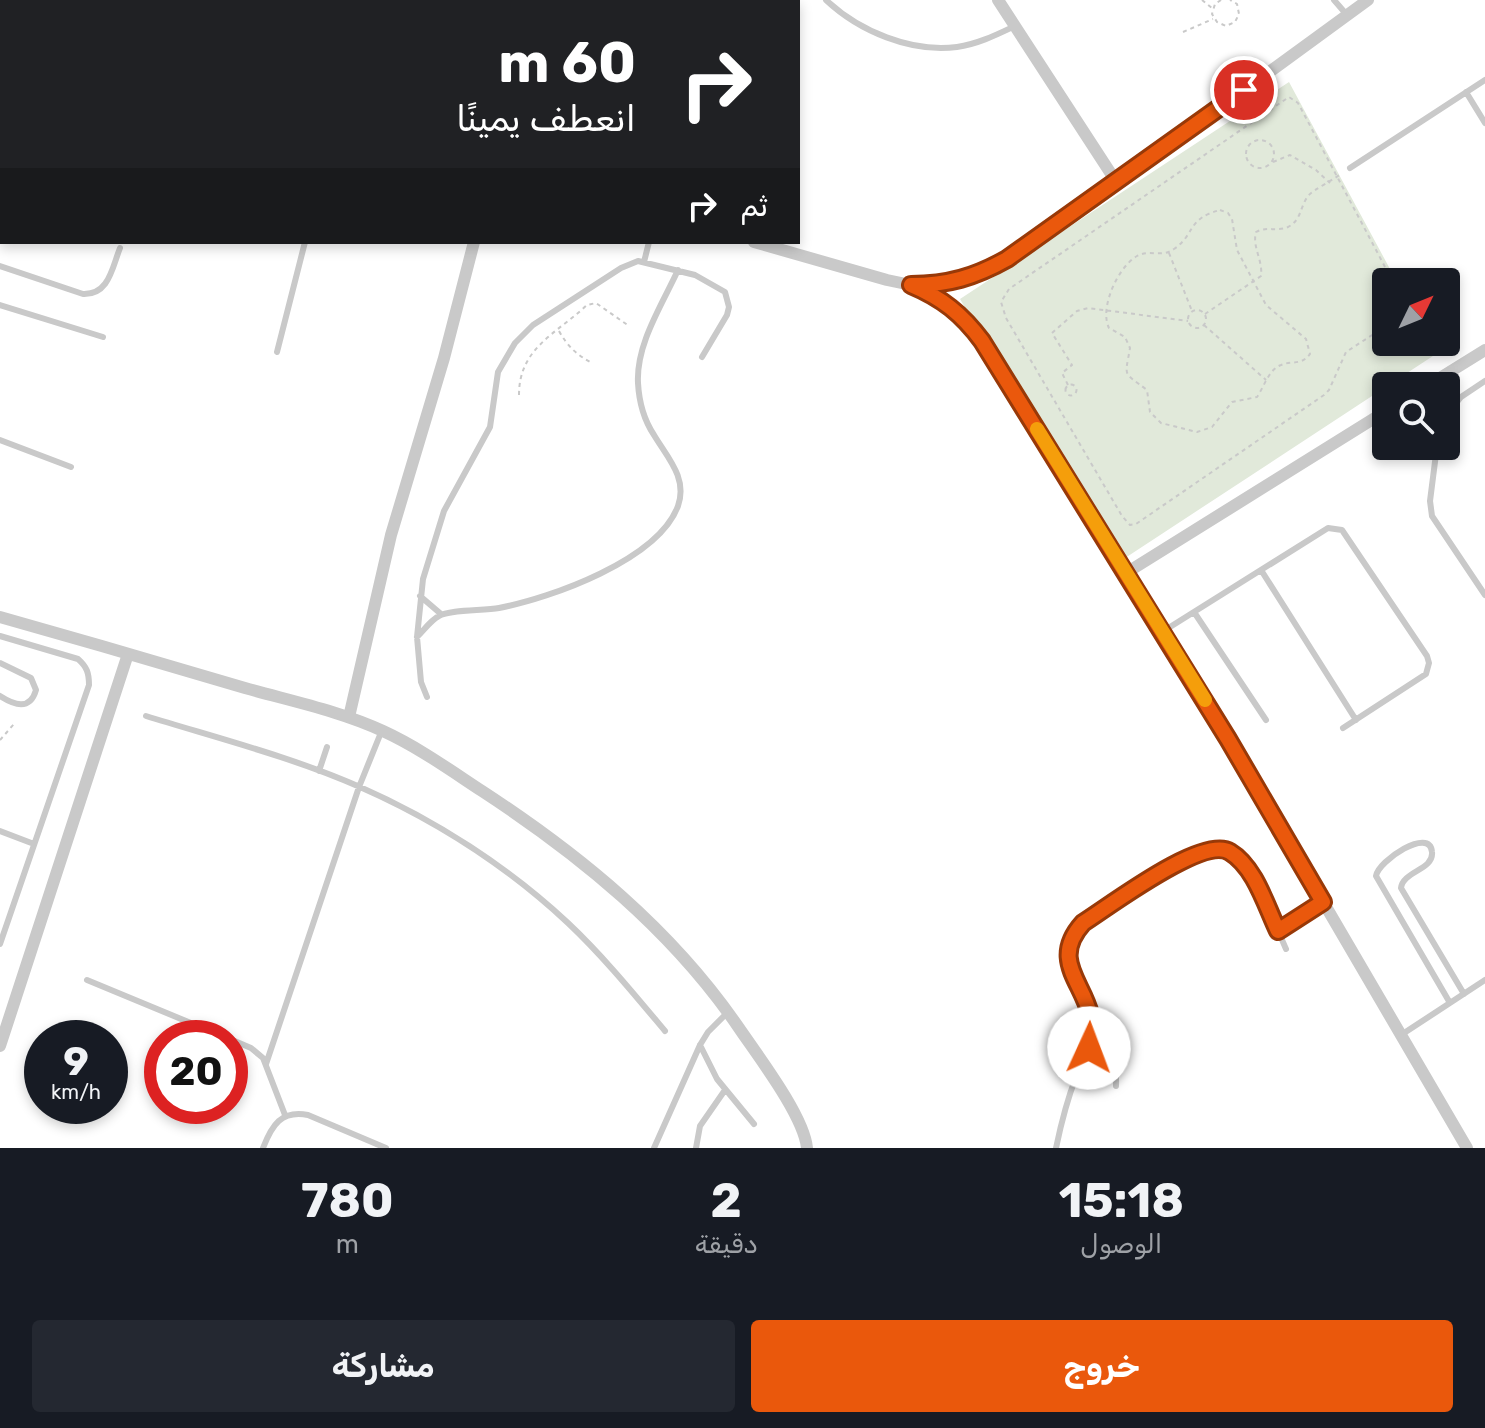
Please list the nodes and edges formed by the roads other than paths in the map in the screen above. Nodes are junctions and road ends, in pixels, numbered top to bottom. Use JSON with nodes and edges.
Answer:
{"nodes":[{"id":1,"x":826,"y":0,"type":"edge"},
{"id":2,"x":998,"y":0,"type":"edge"},
{"id":3,"x":1334,"y":0,"type":"edge"},
{"id":4,"x":1368,"y":0,"type":"edge"},
{"id":5,"x":1347,"y":15,"type":"junction"},
{"id":6,"x":1015,"y":26,"type":"junction"},
{"id":7,"x":1485,"y":80,"type":"edge"},
{"id":8,"x":1466,"y":92,"type":"junction"},
{"id":9,"x":1485,"y":123,"type":"edge"},
{"id":10,"x":1350,"y":168,"type":"road end"},
{"id":11,"x":1117,"y":183,"type":"junction"},
{"id":12,"x":304,"y":244,"type":"edge"},
{"id":13,"x":473,"y":244,"type":"edge"},
{"id":14,"x":648,"y":244,"type":"edge"},
{"id":15,"x":761,"y":244,"type":"edge"},
{"id":16,"x":120,"y":248,"type":"dead end"},
{"id":17,"x":644,"y":262,"type":"junction"},
{"id":18,"x":0,"y":266,"type":"edge"},
{"id":19,"x":678,"y":270,"type":"junction"},
{"id":20,"x":911,"y":285,"type":"junction"},
{"id":21,"x":0,"y":305,"type":"edge"},
{"id":22,"x":103,"y":337,"type":"dead end"},
{"id":23,"x":1485,"y":350,"type":"edge"},
{"id":24,"x":277,"y":352,"type":"dead end"},
{"id":25,"x":702,"y":357,"type":"dead end"},
{"id":26,"x":1450,"y":372,"type":"edge"},
{"id":27,"x":1485,"y":381,"type":"edge"},
{"id":28,"x":1460,"y":398,"type":"edge"},
{"id":29,"x":1372,"y":420,"type":"edge"},
{"id":30,"x":0,"y":440,"type":"edge"},
{"id":31,"x":1435,"y":460,"type":"edge"},
{"id":32,"x":71,"y":467,"type":"dead end"},
{"id":33,"x":1261,"y":570,"type":"junction"},
{"id":34,"x":1126,"y":573,"type":"junction"},
{"id":35,"x":1485,"y":595,"type":"edge"},
{"id":36,"x":420,"y":596,"type":"junction"},
{"id":37,"x":1194,"y":612,"type":"junction"},
{"id":38,"x":441,"y":614,"type":"junction"},
{"id":39,"x":0,"y":617,"type":"edge"},
{"id":40,"x":1162,"y":632,"type":"junction"},
{"id":41,"x":0,"y":636,"type":"edge"},
{"id":42,"x":417,"y":637,"type":"junction"},
{"id":43,"x":128,"y":654,"type":"junction"},
{"id":44,"x":0,"y":663,"type":"edge"},
{"id":45,"x":0,"y":696,"type":"edge"},
{"id":46,"x":427,"y":697,"type":"dead end"},
{"id":47,"x":146,"y":716,"type":"dead end"},
{"id":48,"x":349,"y":717,"type":"junction"},
{"id":49,"x":1266,"y":720,"type":"dead end"},
{"id":50,"x":1356,"y":720,"type":"junction"},
{"id":51,"x":1343,"y":728,"type":"dead end"},
{"id":52,"x":382,"y":730,"type":"junction"},
{"id":53,"x":327,"y":747,"type":"dead end"},
{"id":54,"x":319,"y":771,"type":"junction"},
{"id":55,"x":359,"y":787,"type":"junction"},
{"id":56,"x":0,"y":831,"type":"edge"},
{"id":57,"x":34,"y":844,"type":"junction"},
{"id":58,"x":1323,"y":902,"type":"junction"},
{"id":59,"x":1278,"y":931,"type":"junction"},
{"id":60,"x":0,"y":944,"type":"edge"},
{"id":61,"x":1286,"y":949,"type":"dead end"},
{"id":62,"x":87,"y":980,"type":"dead end"},
{"id":63,"x":1485,"y":980,"type":"edge"},
{"id":64,"x":1464,"y":994,"type":"junction"},
{"id":65,"x":1450,"y":1003,"type":"junction"},
{"id":66,"x":728,"y":1012,"type":"junction"},
{"id":67,"x":183,"y":1020,"type":"edge"},
{"id":68,"x":665,"y":1031,"type":"dead end"},
{"id":69,"x":1094,"y":1031,"type":"junction"},
{"id":70,"x":1400,"y":1035,"type":"junction"},
{"id":71,"x":700,"y":1045,"type":"junction"},
{"id":72,"x":0,"y":1046,"type":"edge"},
{"id":73,"x":248,"y":1048,"type":"edge"},
{"id":74,"x":266,"y":1064,"type":"junction"},
{"id":75,"x":1116,"y":1086,"type":"dead end"},
{"id":76,"x":725,"y":1090,"type":"junction"},
{"id":77,"x":285,"y":1115,"type":"junction"},
{"id":78,"x":754,"y":1124,"type":"dead end"},
{"id":79,"x":263,"y":1148,"type":"edge"},
{"id":80,"x":386,"y":1148,"type":"edge"},
{"id":81,"x":654,"y":1148,"type":"edge"},
{"id":82,"x":696,"y":1148,"type":"edge"},
{"id":83,"x":807,"y":1148,"type":"edge"},
{"id":84,"x":1056,"y":1148,"type":"edge"},
{"id":85,"x":1467,"y":1148,"type":"edge"}],
"edges":[{"from":1,"to":6,"type":"lane"},
{"from":2,"to":6,"type":"street"},
{"from":3,"to":5,"type":"lane"},
{"from":4,"to":5,"type":"street"},
{"from":5,"to":11,"type":"street"},
{"from":6,"to":11,"type":"street"},
{"from":7,"to":8,"type":"lane"},
{"from":8,"to":9,"type":"lane"},
{"from":8,"to":10,"type":"lane"},
{"from":11,"to":20,"type":"street"},
{"from":12,"to":24,"type":"lane"},
{"from":13,"to":48,"type":"street"},
{"from":14,"to":17,"type":"lane"},
{"from":15,"to":20,"type":"street"},
{"from":16,"to":18,"type":"lane"},
{"from":17,"to":19,"type":"lane"},
{"from":17,"to":36,"type":"lane"},
{"from":19,"to":25,"type":"lane"},
{"from":19,"to":38,"type":"lane"},
{"from":20,"to":34,"type":"street"},
{"from":21,"to":22,"type":"lane"},
{"from":23,"to":26,"type":"street"},
{"from":27,"to":28,"type":"lane"},
{"from":29,"to":34,"type":"street"},
{"from":30,"to":32,"type":"lane"},
{"from":31,"to":35,"type":"lane"},
{"from":33,"to":37,"type":"lane"},
{"from":33,"to":50,"type":"lane"},
{"from":33,"to":50,"type":"lane"},
{"from":34,"to":40,"type":"street"},
{"from":36,"to":38,"type":"lane"},
{"from":36,"to":42,"type":"lane"},
{"from":37,"to":40,"type":"lane"},
{"from":37,"to":49,"type":"lane"},
{"from":38,"to":42,"type":"lane"},
{"from":39,"to":43,"type":"street"},
{"from":40,"to":58,"type":"street"},
{"from":41,"to":57,"type":"lane"},
{"from":42,"to":46,"type":"lane"},
{"from":43,"to":48,"type":"street"},
{"from":43,"to":72,"type":"street"},
{"from":44,"to":45,"type":"lane"},
{"from":47,"to":54,"type":"lane"},
{"from":48,"to":52,"type":"street"},
{"from":50,"to":51,"type":"lane"},
{"from":52,"to":55,"type":"lane"},
{"from":52,"to":66,"type":"street"},
{"from":53,"to":54,"type":"lane"},
{"from":54,"to":55,"type":"lane"},
{"from":55,"to":68,"type":"lane"},
{"from":55,"to":74,"type":"lane"},
{"from":56,"to":57,"type":"lane"},
{"from":57,"to":60,"type":"lane"},
{"from":58,"to":59,"type":"lane"},
{"from":58,"to":70,"type":"street"},
{"from":59,"to":61,"type":"lane"},
{"from":59,"to":69,"type":"lane"},
{"from":62,"to":67,"type":"lane"},
{"from":63,"to":64,"type":"lane"},
{"from":64,"to":65,"type":"lane"},
{"from":64,"to":65,"type":"lane"},
{"from":65,"to":70,"type":"lane"},
{"from":66,"to":71,"type":"lane"},
{"from":66,"to":83,"type":"street"},
{"from":69,"to":75,"type":"lane"},
{"from":69,"to":84,"type":"lane"},
{"from":70,"to":85,"type":"street"},
{"from":71,"to":76,"type":"lane"},
{"from":71,"to":81,"type":"lane"},
{"from":73,"to":74,"type":"lane"},
{"from":74,"to":77,"type":"lane"},
{"from":76,"to":78,"type":"lane"},
{"from":76,"to":82,"type":"lane"},
{"from":77,"to":79,"type":"lane"},
{"from":77,"to":80,"type":"lane"}]}
